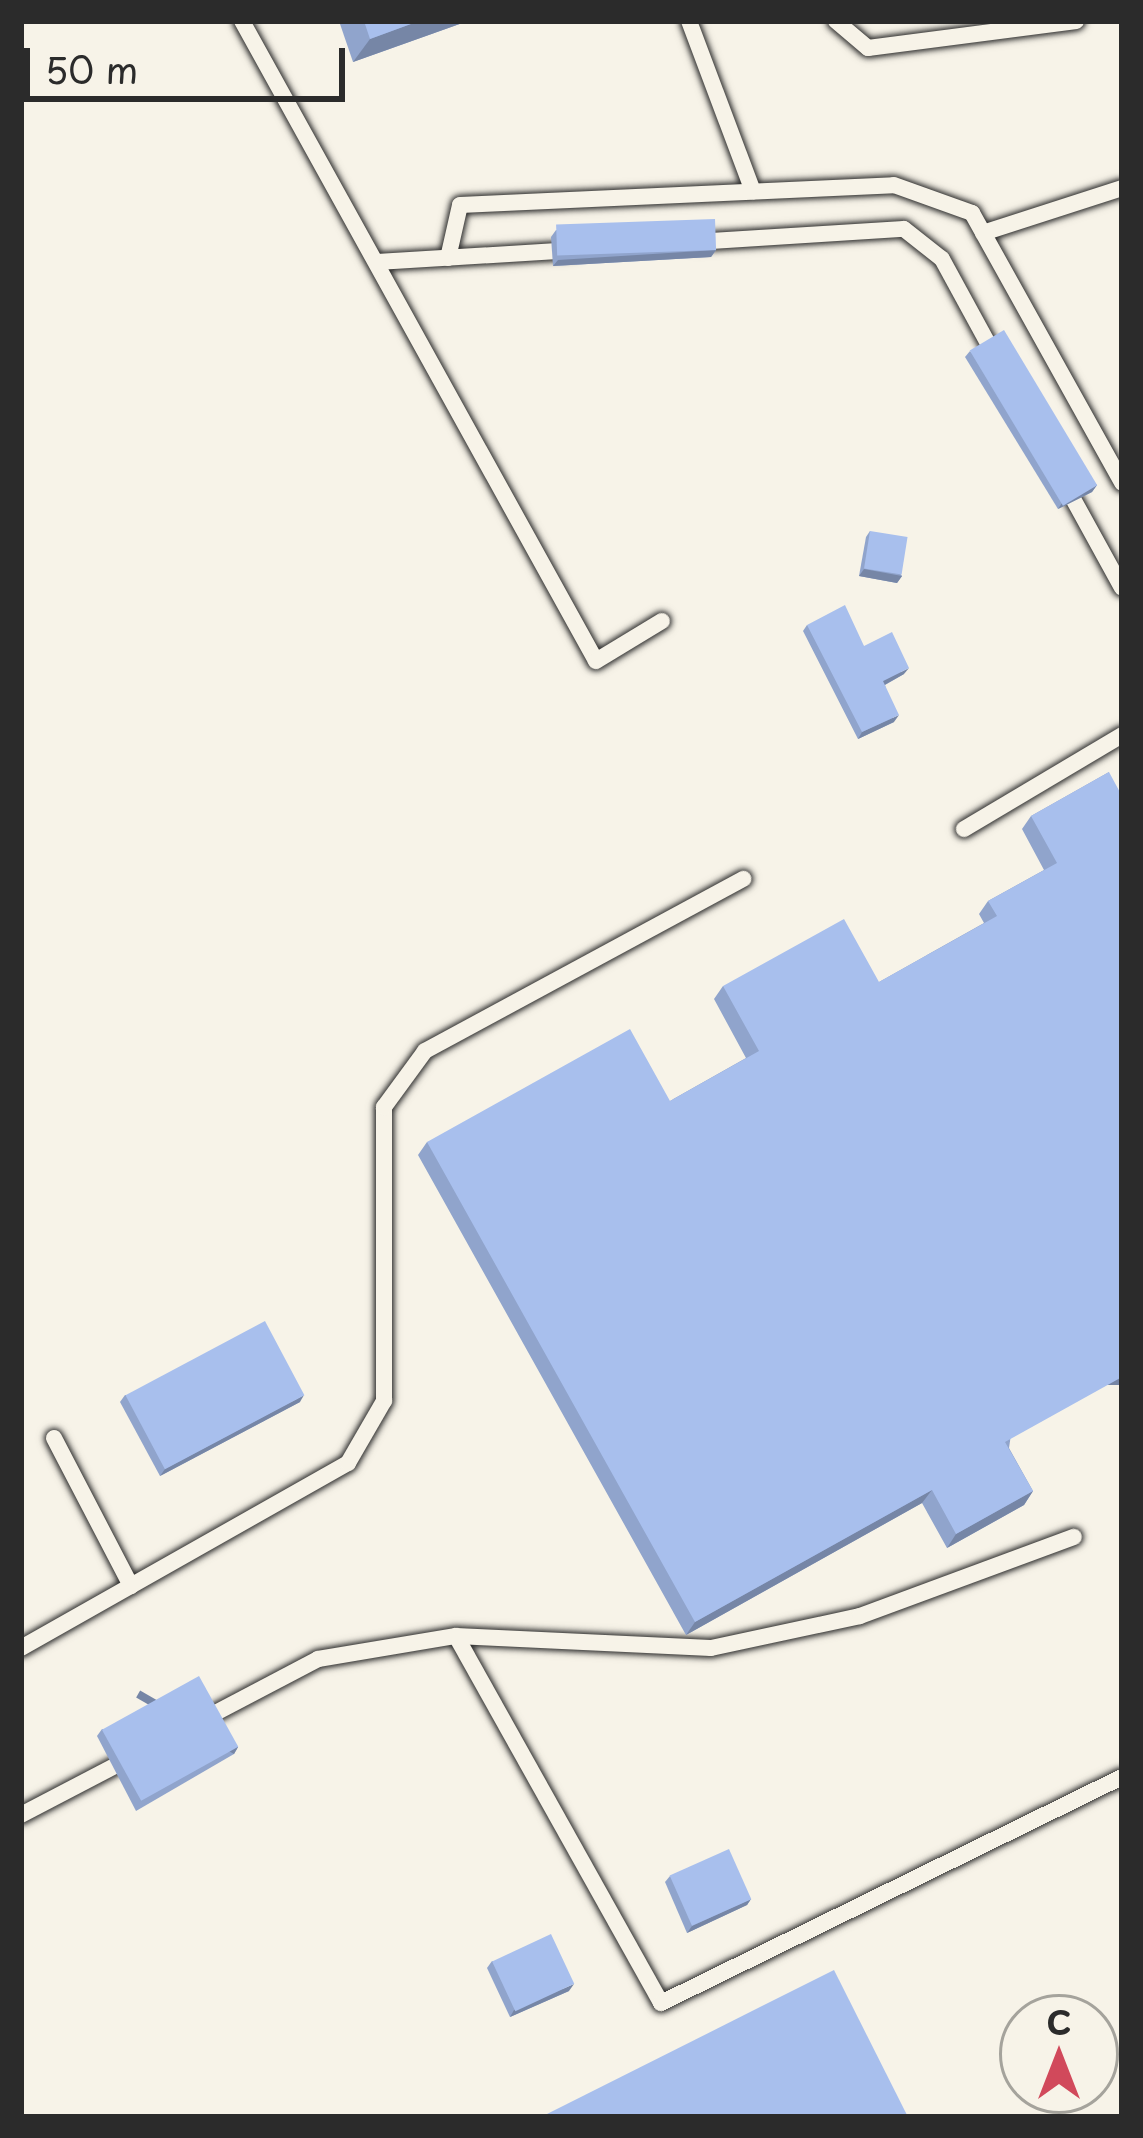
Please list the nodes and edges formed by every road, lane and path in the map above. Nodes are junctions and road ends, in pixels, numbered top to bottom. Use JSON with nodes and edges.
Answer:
{"nodes":[{"id":1,"x":242,"y":21,"type":"edge"},
{"id":2,"x":689,"y":21,"type":"edge"},
{"id":3,"x":836,"y":21,"type":"edge"},
{"id":4,"x":1076,"y":21,"type":"edge"},
{"id":5,"x":1122,"y":188,"type":"edge"},
{"id":6,"x":753,"y":191,"type":"junction"},
{"id":7,"x":983,"y":233,"type":"junction"},
{"id":8,"x":676,"y":243,"type":"edge"},
{"id":9,"x":608,"y":248,"type":"edge"},
{"id":10,"x":448,"y":258,"type":"junction"},
{"id":11,"x":377,"y":262,"type":"junction"},
{"id":12,"x":1010,"y":382,"type":"edge"},
{"id":13,"x":1054,"y":465,"type":"edge"},
{"id":14,"x":1122,"y":483,"type":"edge"},
{"id":15,"x":1122,"y":588,"type":"edge"},
{"id":16,"x":662,"y":621,"type":"dead end"},
{"id":17,"x":1122,"y":735,"type":"edge"},
{"id":18,"x":964,"y":829,"type":"dead end"},
{"id":19,"x":743,"y":879,"type":"dead end"},
{"id":20,"x":54,"y":1438,"type":"dead end"},
{"id":21,"x":1073,"y":1537,"type":"dead end"},
{"id":22,"x":130,"y":1586,"type":"junction"},
{"id":23,"x":456,"y":1636,"type":"junction"},
{"id":24,"x":21,"y":1648,"type":"edge"},
{"id":25,"x":170,"y":1737,"type":"edge"},
{"id":26,"x":148,"y":1749,"type":"edge"},
{"id":27,"x":1122,"y":1777,"type":"edge"},
{"id":28,"x":21,"y":1816,"type":"edge"}],
"edges":[{"from":1,"to":11,"type":"lane"},
{"from":2,"to":6,"type":"lane"},
{"from":3,"to":4,"type":"lane"},
{"from":5,"to":7,"type":"lane"},
{"from":6,"to":7,"type":"lane"},
{"from":6,"to":10,"type":"lane"},
{"from":7,"to":14,"type":"lane"},
{"from":8,"to":12,"type":"lane"},
{"from":9,"to":10,"type":"lane"},
{"from":10,"to":11,"type":"lane"},
{"from":11,"to":16,"type":"lane"},
{"from":13,"to":15,"type":"lane"},
{"from":17,"to":18,"type":"lane"},
{"from":19,"to":22,"type":"lane"},
{"from":20,"to":22,"type":"lane"},
{"from":21,"to":23,"type":"lane"},
{"from":22,"to":24,"type":"lane"},
{"from":23,"to":25,"type":"lane"},
{"from":23,"to":27,"type":"lane"},
{"from":26,"to":28,"type":"lane"}]}
